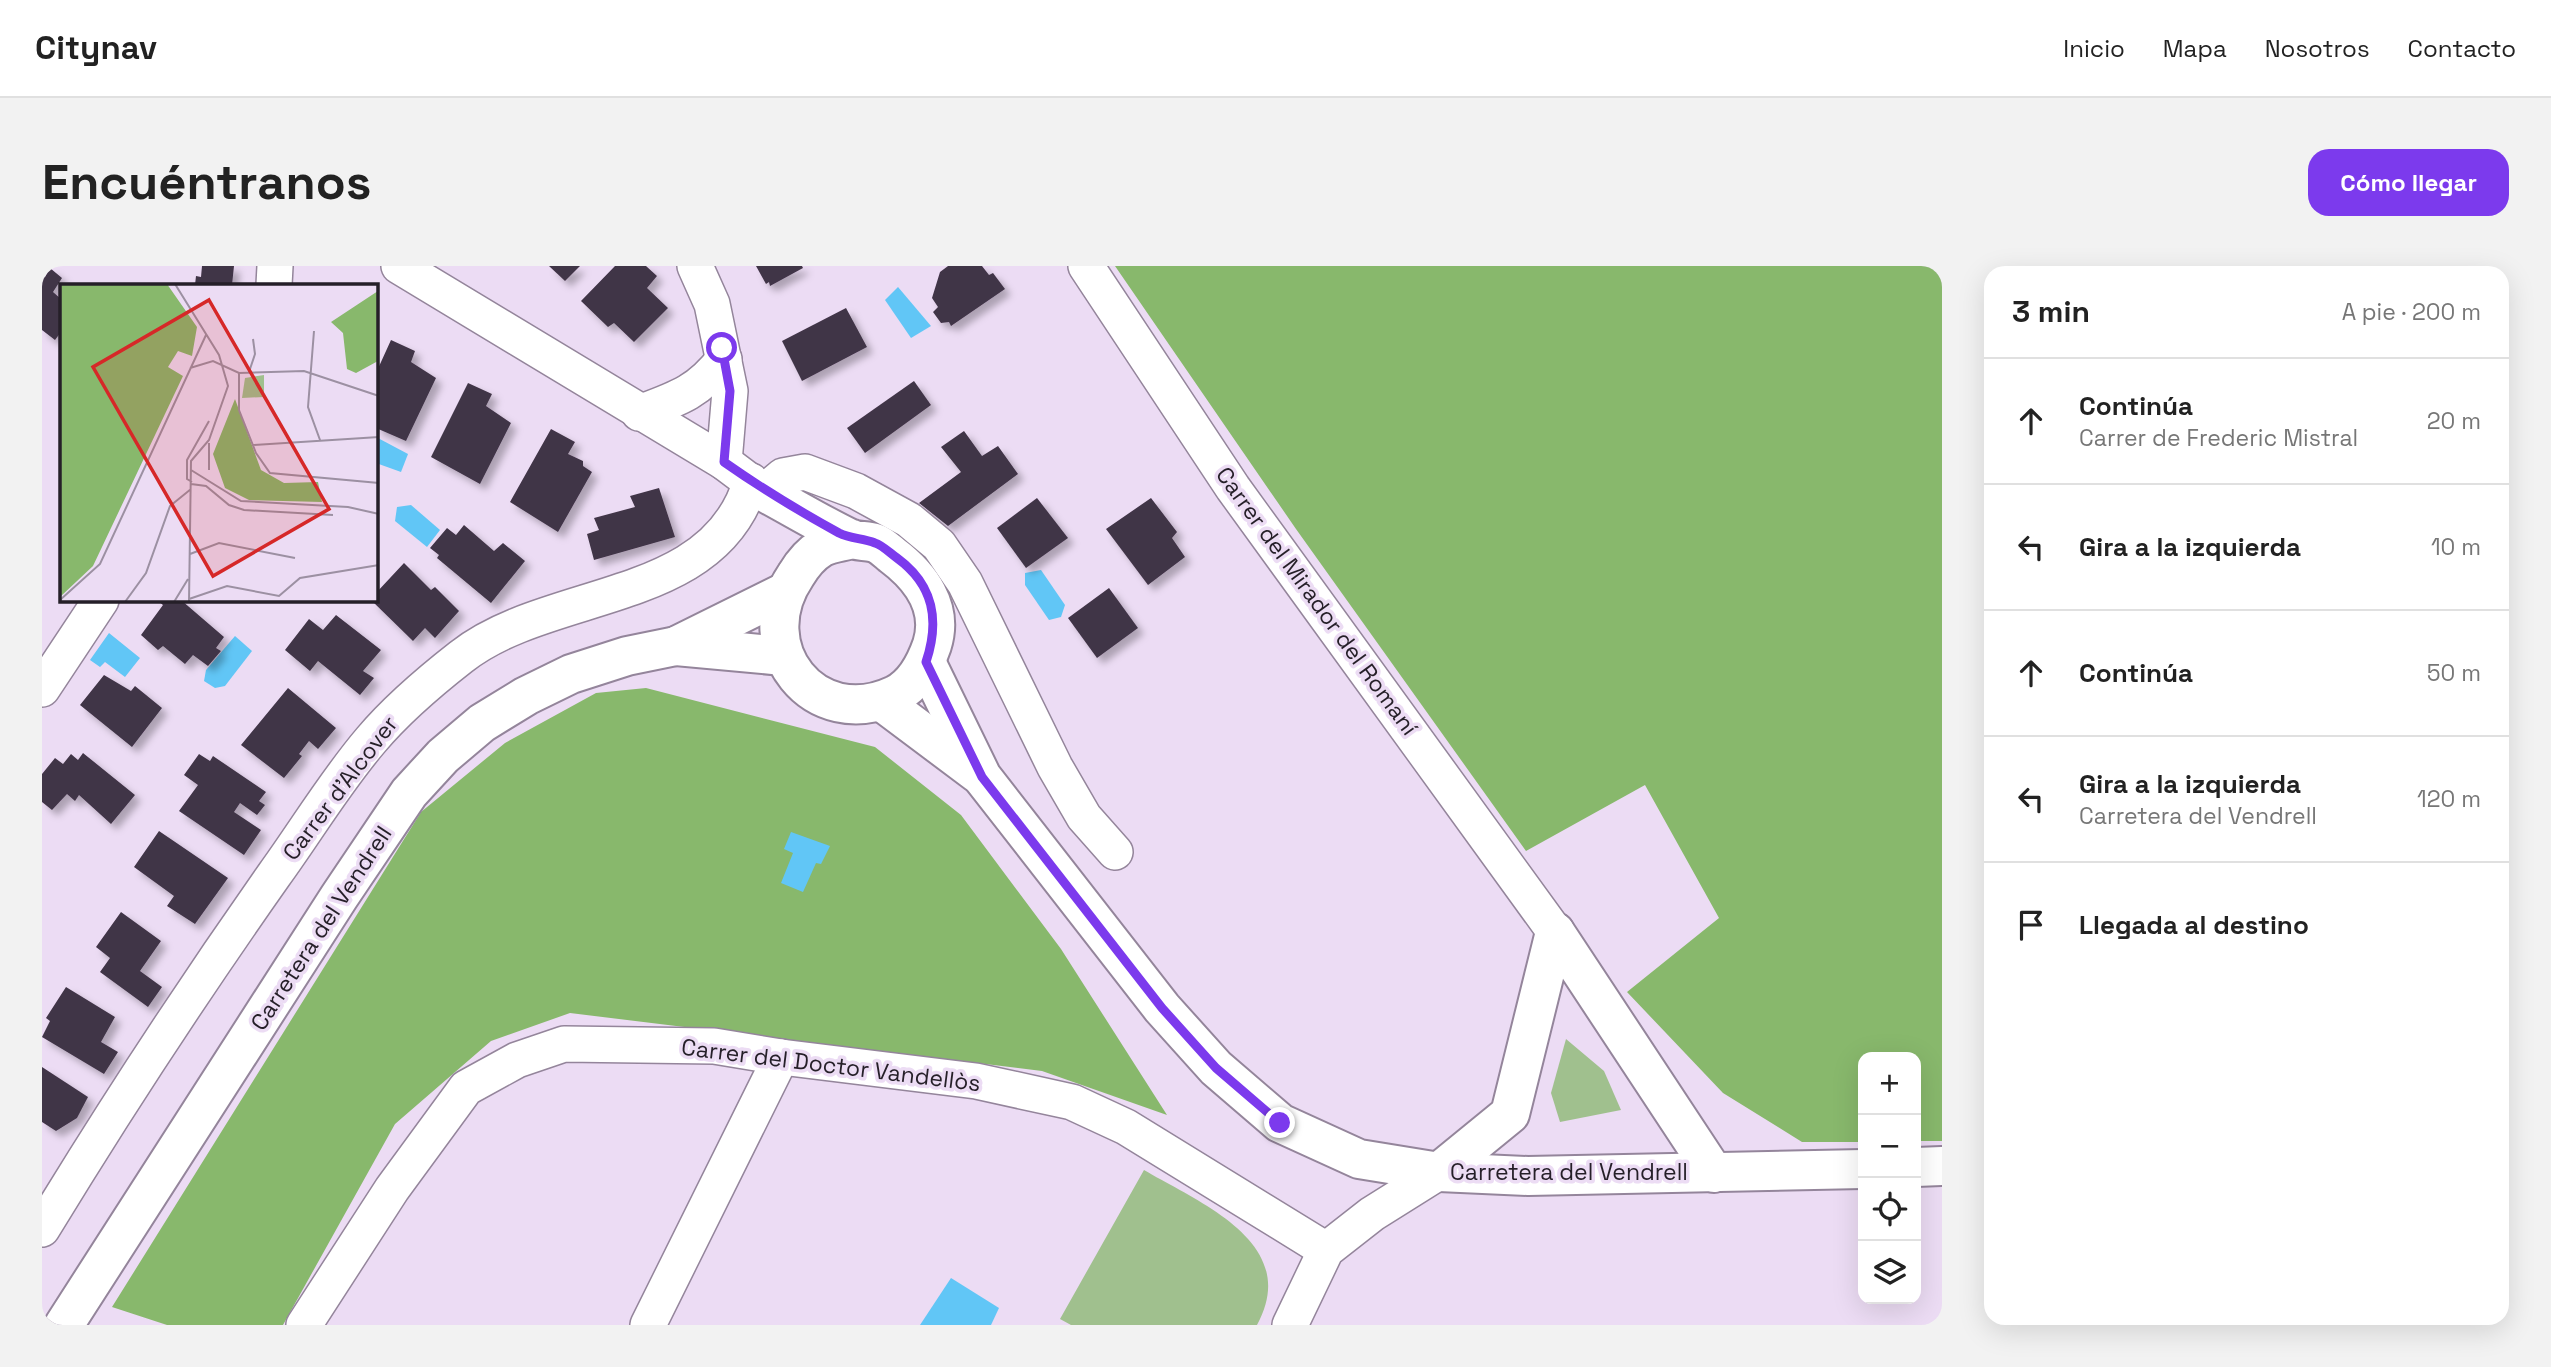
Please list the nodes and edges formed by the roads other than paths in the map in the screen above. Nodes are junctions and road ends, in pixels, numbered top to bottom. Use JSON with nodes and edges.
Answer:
{"nodes":[{"id":1,"x":275,"y":266,"type":"edge"},
{"id":2,"x":398,"y":266,"type":"edge"},
{"id":3,"x":695,"y":266,"type":"edge"},
{"id":4,"x":1086,"y":266,"type":"edge"},
{"id":5,"x":274,"y":284,"type":"edge"},
{"id":6,"x":724,"y":359,"type":"junction"},
{"id":7,"x":639,"y":413,"type":"junction"},
{"id":8,"x":746,"y":478,"type":"junction"},
{"id":9,"x":852,"y":540,"type":"junction"},
{"id":10,"x":790,"y":583,"type":"junction"},
{"id":11,"x":100,"y":602,"type":"edge"},
{"id":12,"x":676,"y":646,"type":"junction"},
{"id":13,"x":783,"y":656,"type":"junction"},
{"id":14,"x":926,"y":662,"type":"junction"},
{"id":15,"x":42,"y":689,"type":"edge"},
{"id":16,"x":881,"y":701,"type":"junction"},
{"id":17,"x":982,"y":777,"type":"junction"},
{"id":18,"x":1115,"y":852,"type":"dead end"},
{"id":19,"x":1555,"y":932,"type":"junction"},
{"id":20,"x":780,"y":1058,"type":"junction"},
{"id":21,"x":1921,"y":1167,"type":"edge"},
{"id":22,"x":1942,"y":1167,"type":"edge"},
{"id":23,"x":1858,"y":1169,"type":"edge"},
{"id":24,"x":1439,"y":1172,"type":"junction"},
{"id":25,"x":1714,"y":1173,"type":"junction"},
{"id":26,"x":42,"y":1229,"type":"edge"},
{"id":27,"x":1326,"y":1250,"type":"junction"},
{"id":28,"x":1292,"y":1324,"type":"edge"},
{"id":29,"x":64,"y":1325,"type":"edge"},
{"id":30,"x":304,"y":1325,"type":"edge"},
{"id":31,"x":648,"y":1325,"type":"edge"}],
"edges":[{"from":1,"to":5,"type":"street"},
{"from":2,"to":7,"type":"street"},
{"from":3,"to":6,"type":"street","name":"Carrer d'Alcover"},
{"from":4,"to":19,"type":"street","name":"Carrer del Mirador del Romaní"},
{"from":6,"to":7,"type":"street"},
{"from":6,"to":8,"type":"street","name":"Carrer d'Alcover"},
{"from":7,"to":8,"type":"street"},
{"from":8,"to":9,"type":"street"},
{"from":8,"to":10,"type":"street"},
{"from":8,"to":18,"type":"street"},
{"from":8,"to":26,"type":"street","name":"Carrer d'Alcover"},
{"from":9,"to":10,"type":"street"},
{"from":9,"to":14,"type":"street"},
{"from":10,"to":12,"type":"street","name":"Carretera del Vendrell"},
{"from":10,"to":13,"type":"street"},
{"from":11,"to":15,"type":"street"},
{"from":12,"to":13,"type":"street","name":"Carretera del Vendrell"},
{"from":12,"to":29,"type":"street","name":"Carretera del Vendrell"},
{"from":13,"to":16,"type":"street"},
{"from":14,"to":16,"type":"street"},
{"from":14,"to":17,"type":"street","name":"Carretera del Vendrell"},
{"from":16,"to":17,"type":"street","name":"Carretera del Vendrell"},
{"from":17,"to":24,"type":"street","name":"Carretera del Vendrell"},
{"from":19,"to":24,"type":"street"},
{"from":19,"to":25,"type":"street"},
{"from":20,"to":27,"type":"street","name":"Carrer del Doctor Vandellòs"},
{"from":20,"to":30,"type":"street","name":"Carrer del Doctor Vandellòs"},
{"from":20,"to":31,"type":"street"},
{"from":21,"to":22,"type":"street"},
{"from":23,"to":25,"type":"street","name":"Carretera del Vendrell"},
{"from":24,"to":25,"type":"street","name":"Carretera del Vendrell"},
{"from":24,"to":27,"type":"street"},
{"from":27,"to":28,"type":"street"}]}
